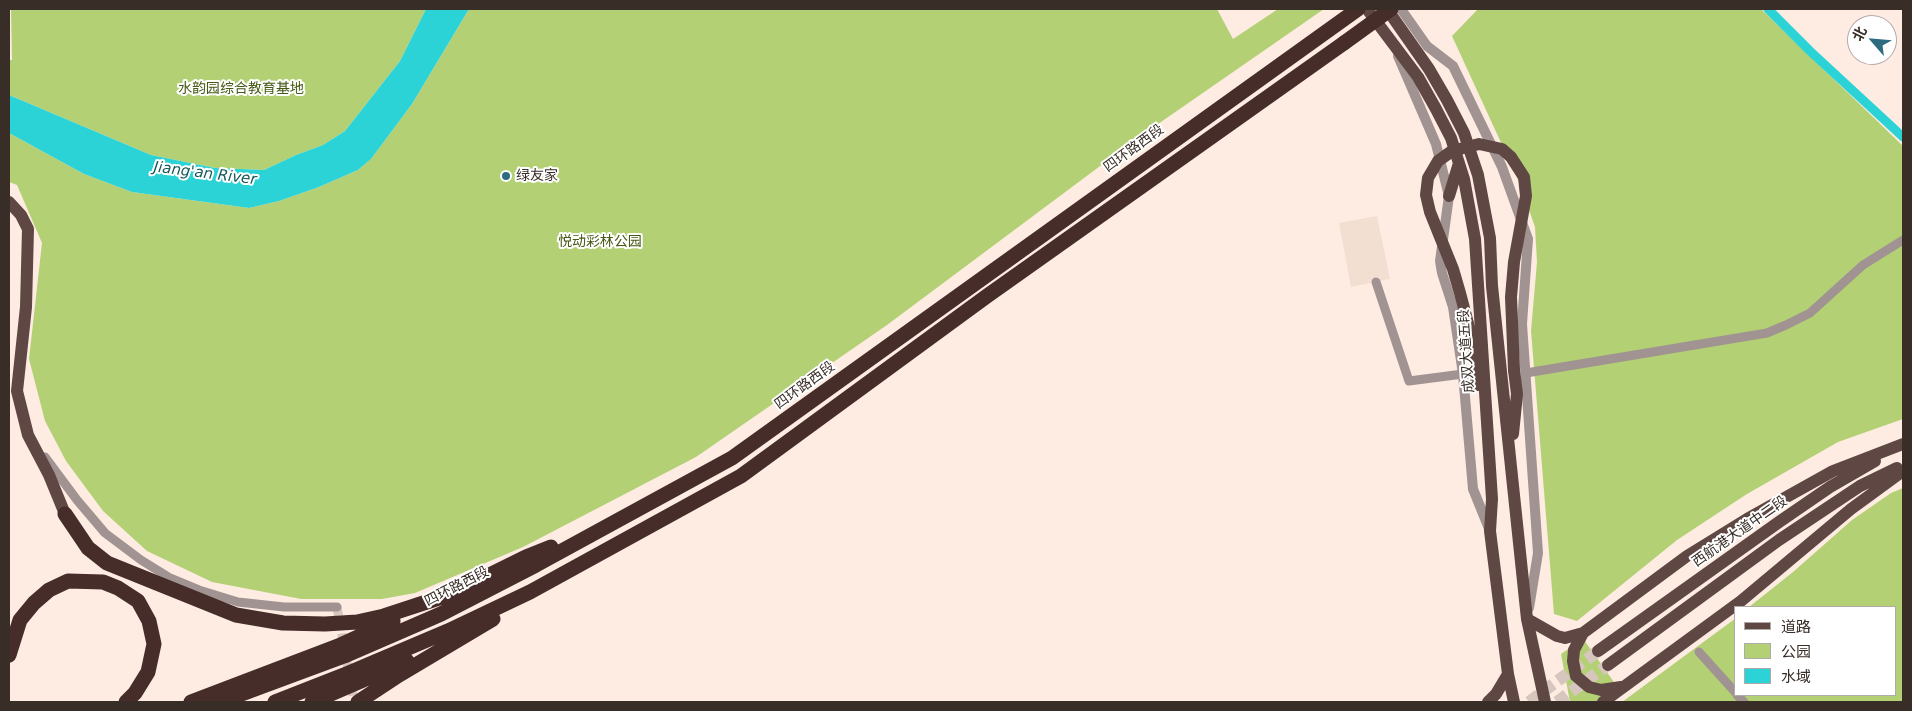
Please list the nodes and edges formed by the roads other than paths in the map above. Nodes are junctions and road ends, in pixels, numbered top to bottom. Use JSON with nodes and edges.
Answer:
{"nodes":[{"id":1,"x":1358,"y":9,"type":"edge"},
{"id":2,"x":1367,"y":9,"type":"edge"},
{"id":3,"x":1386,"y":9,"type":"edge"},
{"id":4,"x":1391,"y":9,"type":"edge"},
{"id":5,"x":1401,"y":9,"type":"edge"},
{"id":6,"x":1393,"y":44,"type":"junction"},
{"id":7,"x":1459,"y":163,"type":"junction"},
{"id":8,"x":1449,"y":196,"type":"junction"},
{"id":9,"x":9,"y":202,"type":"edge"},
{"id":10,"x":1903,"y":240,"type":"edge"},
{"id":11,"x":1376,"y":282,"type":"dead end"},
{"id":12,"x":1520,"y":372,"type":"junction"},
{"id":13,"x":1462,"y":374,"type":"junction"},
{"id":14,"x":28,"y":435,"type":"junction"},
{"id":15,"x":1903,"y":444,"type":"edge"},
{"id":16,"x":1510,"y":462,"type":"junction"},
{"id":17,"x":1903,"y":464,"type":"edge"},
{"id":18,"x":1903,"y":471,"type":"edge"},
{"id":19,"x":1492,"y":499,"type":"junction"},
{"id":20,"x":65,"y":514,"type":"joint"},
{"id":21,"x":606,"y":525,"type":"junction"},
{"id":22,"x":1490,"y":531,"type":"junction"},
{"id":23,"x":530,"y":592,"type":"junction"},
{"id":24,"x":451,"y":594,"type":"junction"},
{"id":25,"x":1734,"y":606,"type":"edge"},
{"id":26,"x":1734,"y":606,"type":"edge"},
{"id":27,"x":337,"y":607,"type":"dead end"},
{"id":28,"x":1527,"y":619,"type":"junction"},
{"id":29,"x":483,"y":625,"type":"junction"},
{"id":30,"x":1583,"y":633,"type":"junction"},
{"id":31,"x":1598,"y":651,"type":"tunnel mouth"},
{"id":32,"x":1699,"y":652,"type":"dead end"},
{"id":33,"x":9,"y":655,"type":"edge"},
{"id":34,"x":1608,"y":665,"type":"tunnel mouth"},
{"id":35,"x":1508,"y":674,"type":"junction"},
{"id":36,"x":1624,"y":687,"type":"junction"},
{"id":37,"x":1734,"y":692,"type":"edge"},
{"id":38,"x":126,"y":702,"type":"edge"},
{"id":39,"x":191,"y":702,"type":"edge"},
{"id":40,"x":220,"y":702,"type":"edge"},
{"id":41,"x":275,"y":702,"type":"edge"},
{"id":42,"x":312,"y":702,"type":"edge"},
{"id":43,"x":358,"y":702,"type":"edge"},
{"id":44,"x":1488,"y":702,"type":"edge"},
{"id":45,"x":1514,"y":702,"type":"edge"},
{"id":46,"x":1545,"y":702,"type":"edge"},
{"id":47,"x":1603,"y":702,"type":"edge"}],
"edges":[{"from":1,"to":21,"type":"highway","name":"四环路西段"},
{"from":2,"to":6,"type":"main road","name":"成双大道五段"},
{"from":3,"to":16,"type":"main road"},
{"from":4,"to":23,"type":"highway","bridge":true},
{"from":5,"to":12,"type":"street"},
{"from":6,"to":7,"type":"main road","name":"成双大道五段"},
{"from":6,"to":8,"type":"street"},
{"from":7,"to":8,"type":"main road"},
{"from":7,"to":19,"type":"main road","name":"成双大道五段"},
{"from":8,"to":13,"type":"street"},
{"from":9,"to":14,"type":"main road"},
{"from":10,"to":12,"type":"street"},
{"from":11,"to":13,"type":"street"},
{"from":12,"to":16,"type":"main road"},
{"from":12,"to":19,"type":"main road","bridge":true},
{"from":12,"to":28,"type":"street"},
{"from":13,"to":22,"type":"street"},
{"from":14,"to":20,"type":"main road"},
{"from":14,"to":27,"type":"street"},
{"from":15,"to":30,"type":"main road"},
{"from":15,"to":31,"type":"main road","name":"西航港大道中二段"},
{"from":16,"to":28,"type":"main road"},
{"from":17,"to":34,"type":"main road","name":"西航港大道中二段"},
{"from":18,"to":26,"type":"main road"},
{"from":19,"to":22,"type":"main road","name":"成双大道五段"},
{"from":20,"to":24,"type":"highway"},
{"from":21,"to":24,"type":"highway"},
{"from":21,"to":40,"type":"highway","name":"四环路西段"},
{"from":22,"to":35,"type":"main road","name":"成双大道五段"},
{"from":23,"to":29,"type":"highway"},
{"from":23,"to":41,"type":"highway"},
{"from":24,"to":39,"type":"highway"},
{"from":25,"to":36,"type":"main road"},
{"from":28,"to":30,"type":"main road"},
{"from":28,"to":46,"type":"main road"},
{"from":29,"to":42,"type":"highway"},
{"from":29,"to":43,"type":"highway"},
{"from":30,"to":36,"type":"main road"},
{"from":32,"to":37,"type":"street"},
{"from":33,"to":38,"type":"highway"},
{"from":35,"to":44,"type":"main road"},
{"from":35,"to":45,"type":"main road","name":"成双大道五段"},
{"from":36,"to":47,"type":"main road"}]}
